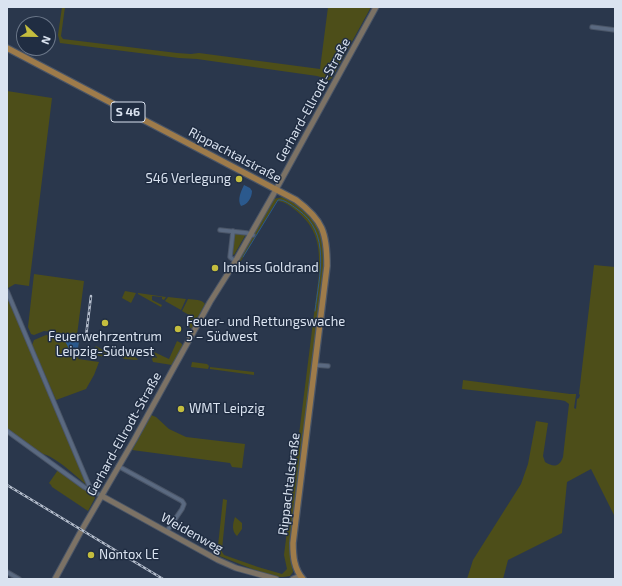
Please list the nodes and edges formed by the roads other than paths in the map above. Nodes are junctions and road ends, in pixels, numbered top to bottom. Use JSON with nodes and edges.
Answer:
{"nodes":[{"id":1,"x":376,"y":7,"type":"edge"},
{"id":2,"x":592,"y":27,"type":"dead end"},
{"id":3,"x":615,"y":30,"type":"edge"},
{"id":4,"x":7,"y":48,"type":"edge"},
{"id":5,"x":276,"y":190,"type":"junction"},
{"id":6,"x":220,"y":230,"type":"dead end"},
{"id":7,"x":233,"y":231,"type":"junction"},
{"id":8,"x":252,"y":234,"type":"junction"},
{"id":9,"x":235,"y":260,"type":"junction"},
{"id":10,"x":7,"y":291,"type":"edge"},
{"id":11,"x":315,"y":365,"type":"junction"},
{"id":12,"x":328,"y":366,"type":"dead end"},
{"id":13,"x":7,"y":431,"type":"edge"},
{"id":14,"x":118,"y":466,"type":"junction"},
{"id":15,"x":91,"y":490,"type":"junction"},
{"id":16,"x":102,"y":496,"type":"junction"},
{"id":17,"x":167,"y":531,"type":"junction"},
{"id":18,"x":7,"y":572,"type":"edge"},
{"id":19,"x":302,"y":578,"type":"edge"},
{"id":20,"x":19,"y":579,"type":"edge"},
{"id":21,"x":55,"y":579,"type":"edge"},
{"id":22,"x":276,"y":579,"type":"edge"},
{"id":23,"x":293,"y":579,"type":"edge"}],
"edges":[{"from":1,"to":5,"type":"main road","name":"Gerhard-Ellrodt-Straße"},
{"from":2,"to":3,"type":"street"},
{"from":4,"to":5,"type":"main road","name":"Rippachtalstraße","number":"S 46"},
{"from":5,"to":8,"type":"main road","name":"Gerhard-Ellrodt-Straße"},
{"from":5,"to":11,"type":"main road","name":"Rippachtalstraße"},
{"from":6,"to":7,"type":"street"},
{"from":7,"to":8,"type":"street"},
{"from":7,"to":9,"type":"street"},
{"from":8,"to":9,"type":"main road","name":"Gerhard-Ellrodt-Straße"},
{"from":9,"to":14,"type":"main road","name":"Gerhard-Ellrodt-Straße"},
{"from":10,"to":15,"type":"street"},
{"from":11,"to":12,"type":"street"},
{"from":11,"to":19,"type":"main road","name":"Rippachtalstraße"},
{"from":13,"to":15,"type":"street"},
{"from":14,"to":16,"type":"main road","name":"Gerhard-Ellrodt-Straße"},
{"from":14,"to":17,"type":"street"},
{"from":15,"to":16,"type":"street"},
{"from":16,"to":17,"type":"main road","name":"Weidenweg"},
{"from":16,"to":21,"type":"main road","name":"Gerhard-Ellrodt-Straße"},
{"from":17,"to":22,"type":"main road","name":"Weidenweg"},
{"from":18,"to":20,"type":"street"},
{"from":19,"to":23,"type":"main road"}]}
